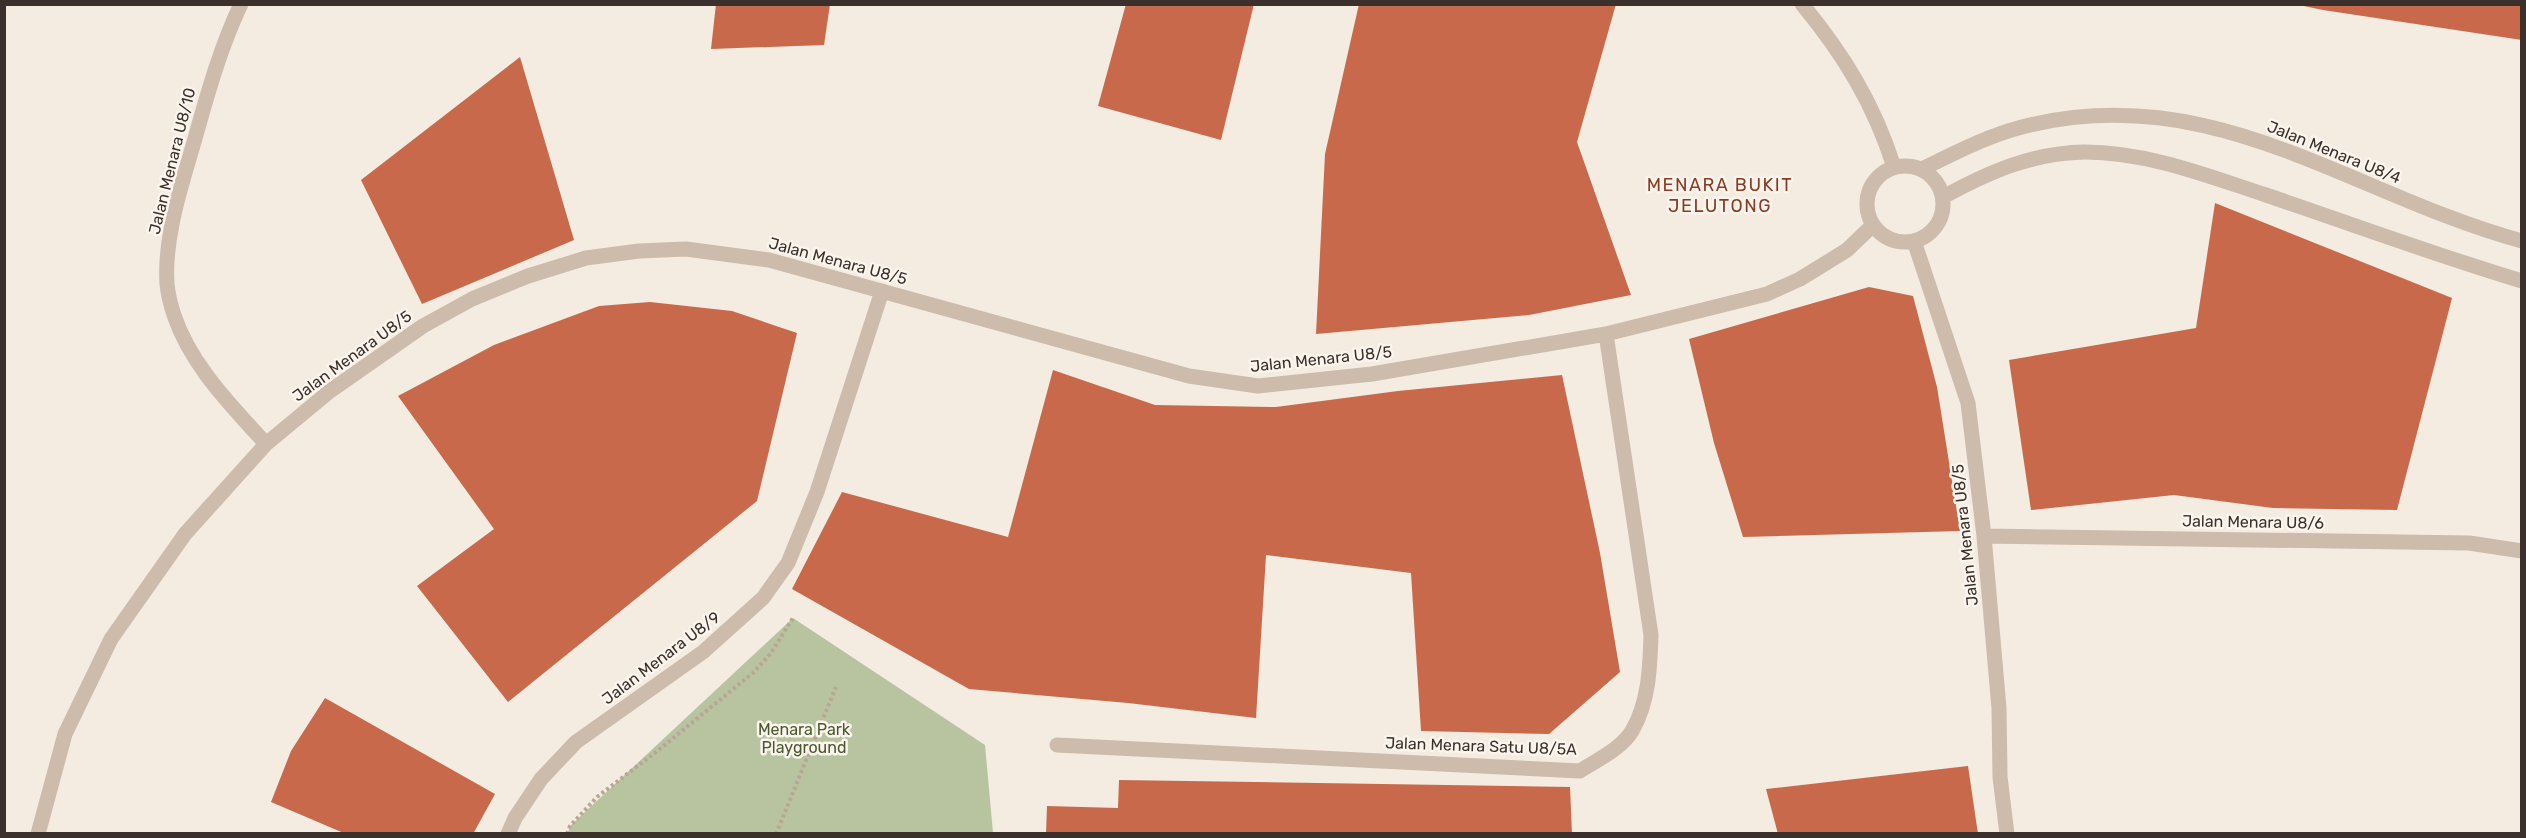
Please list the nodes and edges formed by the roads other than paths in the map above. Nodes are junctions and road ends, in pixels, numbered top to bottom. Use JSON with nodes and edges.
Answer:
{"nodes":[{"id":1,"x":241,"y":4,"type":"edge"},
{"id":2,"x":1802,"y":4,"type":"edge"},
{"id":3,"x":1894,"y":166,"type":"junction"},
{"id":4,"x":1922,"y":169,"type":"junction"},
{"id":5,"x":1943,"y":198,"type":"junction"},
{"id":6,"x":1873,"y":225,"type":"junction"},
{"id":7,"x":1914,"y":241,"type":"junction"},
{"id":8,"x":2522,"y":242,"type":"edge"},
{"id":9,"x":2522,"y":281,"type":"edge"},
{"id":10,"x":882,"y":291,"type":"junction"},
{"id":11,"x":1606,"y":334,"type":"junction"},
{"id":12,"x":266,"y":444,"type":"junction"},
{"id":13,"x":1984,"y":536,"type":"junction"},
{"id":14,"x":2522,"y":551,"type":"edge"},
{"id":15,"x":1057,"y":745,"type":"dead end"},
{"id":16,"x":38,"y":834,"type":"edge"},
{"id":17,"x":508,"y":834,"type":"edge"},
{"id":18,"x":2007,"y":834,"type":"edge"}],
"edges":[{"from":1,"to":12,"type":"street","name":"Jalan Menara U8/10"},
{"from":2,"to":3,"type":"street"},
{"from":3,"to":4,"type":"street"},
{"from":3,"to":6,"type":"street"},
{"from":4,"to":5,"type":"street"},
{"from":4,"to":8,"type":"street","name":"Jalan Menara U8/4"},
{"from":5,"to":7,"type":"street"},
{"from":5,"to":9,"type":"street"},
{"from":6,"to":7,"type":"street"},
{"from":6,"to":11,"type":"street","name":"Jalan Menara U8/5"},
{"from":7,"to":13,"type":"street","name":"Jalan Menara U8/5"},
{"from":10,"to":11,"type":"street","name":"Jalan Menara U8/5"},
{"from":10,"to":12,"type":"street","name":"Jalan Menara U8/5"},
{"from":10,"to":17,"type":"street","name":"Jalan Menara U8/9"},
{"from":11,"to":15,"type":"street","name":"Jalan Menara Satu U8/5A"},
{"from":12,"to":16,"type":"street","name":"Jalan Menara U8/5"},
{"from":13,"to":14,"type":"street","name":"Jalan Menara U8/6"},
{"from":13,"to":18,"type":"street","name":"Jalan Menara U8/5"}]}
